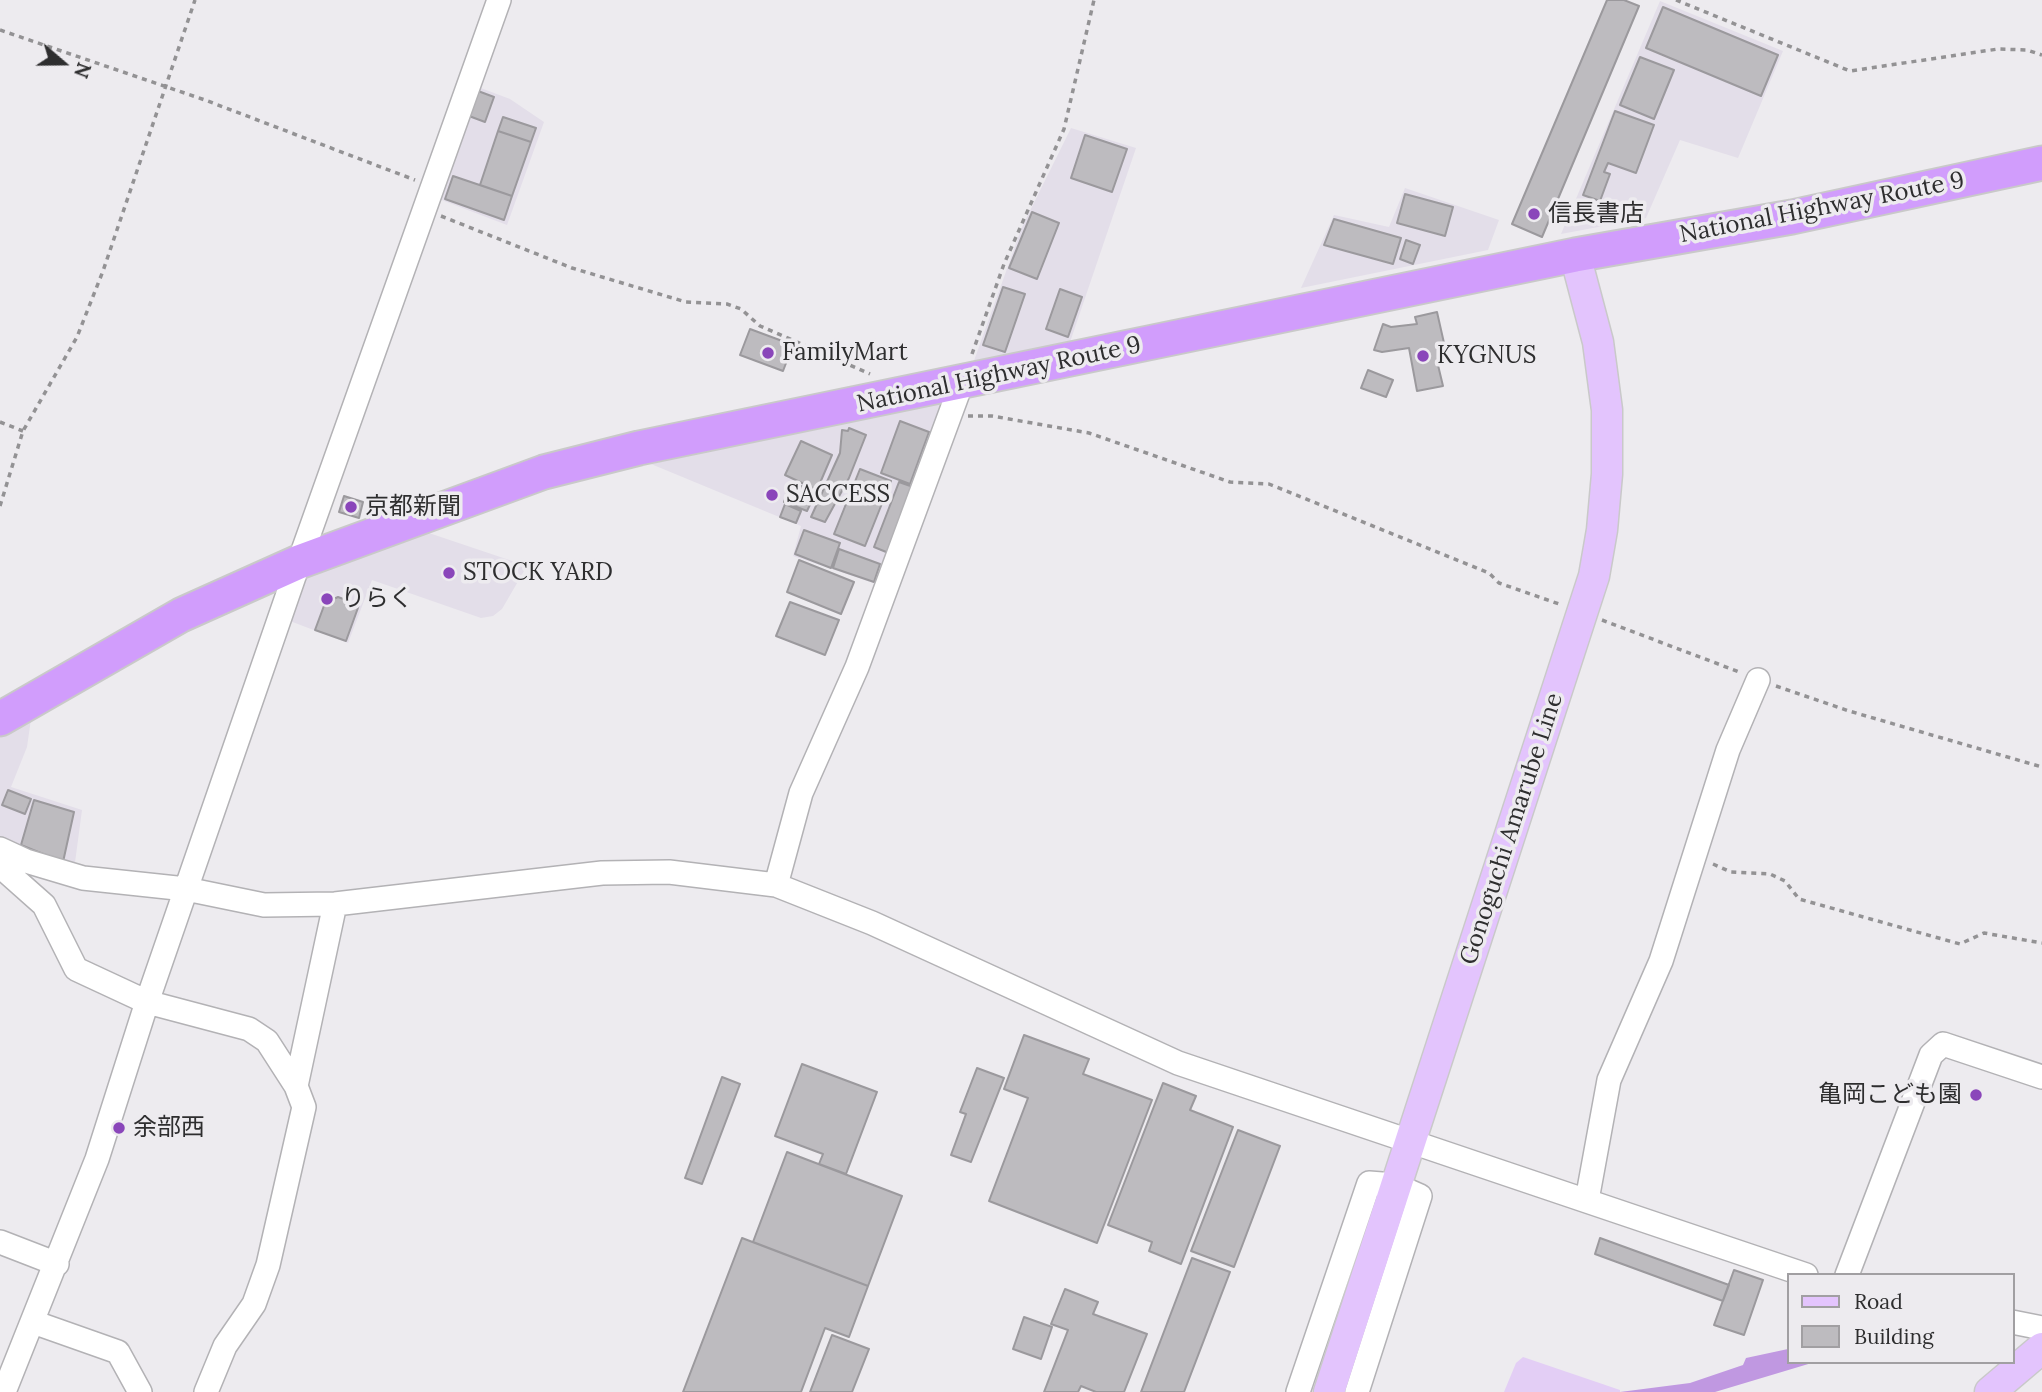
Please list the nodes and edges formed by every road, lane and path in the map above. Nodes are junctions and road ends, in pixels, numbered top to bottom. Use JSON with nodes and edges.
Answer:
{"nodes":[{"id":1,"x":195,"y":0,"type":"edge"},
{"id":2,"x":499,"y":0,"type":"edge"},
{"id":3,"x":1094,"y":0,"type":"edge"},
{"id":4,"x":1676,"y":0,"type":"edge"},
{"id":5,"x":0,"y":30,"type":"edge"},
{"id":6,"x":2042,"y":55,"type":"edge"},
{"id":7,"x":166,"y":87,"type":"junction"},
{"id":8,"x":2042,"y":163,"type":"edge"},
{"id":9,"x":434,"y":187,"type":"junction"},
{"id":10,"x":427,"y":210,"type":"junction"},
{"id":11,"x":1575,"y":255,"type":"junction"},
{"id":12,"x":962,"y":382,"type":"junction"},
{"id":13,"x":904,"y":394,"type":"junction"},
{"id":14,"x":952,"y":414,"type":"junction"},
{"id":15,"x":0,"y":422,"type":"edge"},
{"id":16,"x":23,"y":430,"type":"junction"},
{"id":17,"x":0,"y":506,"type":"edge"},
{"id":18,"x":299,"y":562,"type":"junction"},
{"id":19,"x":1584,"y":613,"type":"junction"},
{"id":20,"x":1758,"y":680,"type":"junction"},
{"id":21,"x":0,"y":719,"type":"edge"},
{"id":22,"x":2042,"y":767,"type":"edge"},
{"id":23,"x":0,"y":849,"type":"edge"},
{"id":24,"x":1696,"y":855,"type":"junction"},
{"id":25,"x":0,"y":866,"type":"edge"},
{"id":26,"x":776,"y":885,"type":"junction"},
{"id":27,"x":186,"y":889,"type":"junction"},
{"id":28,"x":335,"y":904,"type":"junction"},
{"id":29,"x":2042,"y":943,"type":"edge"},
{"id":30,"x":147,"y":1002,"type":"junction"},
{"id":31,"x":2042,"y":1077,"type":"edge"},
{"id":32,"x":296,"y":1086,"type":"junction"},
{"id":33,"x":1409,"y":1139,"type":"junction"},
{"id":34,"x":1395,"y":1185,"type":"junction"},
{"id":35,"x":1587,"y":1200,"type":"junction"},
{"id":36,"x":0,"y":1242,"type":"edge"},
{"id":37,"x":57,"y":1264,"type":"junction"},
{"id":38,"x":1800,"y":1273,"type":"edge"},
{"id":39,"x":1848,"y":1273,"type":"edge"},
{"id":40,"x":33,"y":1322,"type":"junction"},
{"id":41,"x":2014,"y":1322,"type":"edge"},
{"id":42,"x":2042,"y":1328,"type":"edge"},
{"id":43,"x":2042,"y":1348,"type":"edge"},
{"id":44,"x":1999,"y":1389,"type":"edge"},
{"id":45,"x":4,"y":1392,"type":"edge"},
{"id":46,"x":140,"y":1392,"type":"edge"},
{"id":47,"x":206,"y":1392,"type":"edge"},
{"id":48,"x":1298,"y":1392,"type":"edge"},
{"id":49,"x":1329,"y":1392,"type":"edge"},
{"id":50,"x":1357,"y":1392,"type":"edge"}],
"edges":[{"from":1,"to":7,"type":"path"},
{"from":2,"to":9,"type":"street"},
{"from":3,"to":12,"type":"path"},
{"from":4,"to":6,"type":"path"},
{"from":5,"to":7,"type":"path"},
{"from":7,"to":9,"type":"path"},
{"from":7,"to":16,"type":"path"},
{"from":8,"to":11,"type":"highway","name":"National Highway Route 9"},
{"from":9,"to":10,"type":"street"},
{"from":10,"to":13,"type":"path"},
{"from":10,"to":18,"type":"street"},
{"from":11,"to":12,"type":"highway","name":"National Highway Route 9"},
{"from":11,"to":19,"type":"main road","name":"Gonoguchi Amarube Line"},
{"from":12,"to":13,"type":"highway","name":"National Highway Route 9"},
{"from":12,"to":14,"type":"street"},
{"from":13,"to":18,"type":"highway","name":"National Highway Route 9"},
{"from":14,"to":19,"type":"path"},
{"from":14,"to":26,"type":"street"},
{"from":15,"to":16,"type":"path"},
{"from":16,"to":17,"type":"path"},
{"from":18,"to":21,"type":"highway","name":"National Highway Route 9"},
{"from":18,"to":27,"type":"street"},
{"from":19,"to":20,"type":"path"},
{"from":19,"to":33,"type":"main road","name":"Gonoguchi Amarube Line"},
{"from":20,"to":22,"type":"path"},
{"from":20,"to":24,"type":"street"},
{"from":23,"to":27,"type":"street"},
{"from":24,"to":29,"type":"path"},
{"from":24,"to":35,"type":"street"},
{"from":25,"to":30,"type":"street"},
{"from":26,"to":28,"type":"street"},
{"from":26,"to":33,"type":"street"},
{"from":27,"to":28,"type":"street"},
{"from":27,"to":30,"type":"street"},
{"from":28,"to":32,"type":"street"},
{"from":30,"to":32,"type":"street"},
{"from":30,"to":37,"type":"street"},
{"from":31,"to":39,"type":"street"},
{"from":32,"to":47,"type":"street"},
{"from":33,"to":34,"type":"main road","name":"Gonoguchi Amarube Line"},
{"from":33,"to":35,"type":"street"},
{"from":34,"to":48,"type":"street"},
{"from":34,"to":49,"type":"main road","name":"Gonoguchi Amarube Line"},
{"from":34,"to":50,"type":"street"},
{"from":35,"to":38,"type":"street"},
{"from":36,"to":37,"type":"street"},
{"from":37,"to":40,"type":"street"},
{"from":40,"to":45,"type":"street"},
{"from":40,"to":46,"type":"street"},
{"from":41,"to":42,"type":"street"},
{"from":43,"to":44,"type":"main road"}]}
